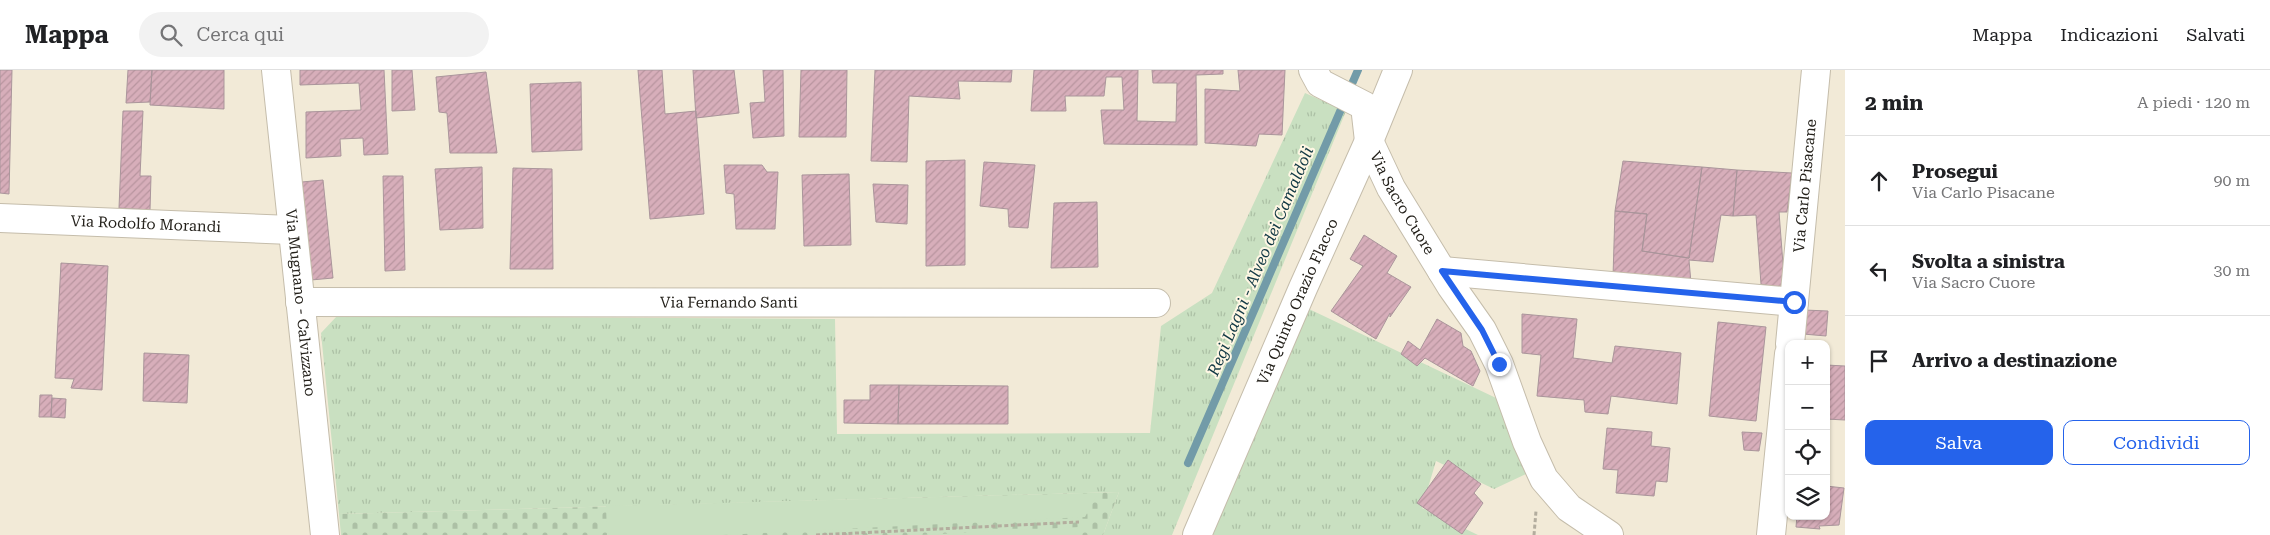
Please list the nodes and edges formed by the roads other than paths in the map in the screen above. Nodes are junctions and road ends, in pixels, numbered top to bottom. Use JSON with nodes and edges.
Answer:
{"nodes":[{"id":1,"x":276,"y":70,"type":"edge"},
{"id":2,"x":1398,"y":70,"type":"edge"},
{"id":3,"x":1816,"y":70,"type":"edge"},
{"id":4,"x":1317,"y":76,"type":"edge"},
{"id":5,"x":1369,"y":141,"type":"junction"},
{"id":6,"x":0,"y":218,"type":"edge"},
{"id":7,"x":292,"y":230,"type":"junction"},
{"id":8,"x":1442,"y":271,"type":"junction"},
{"id":9,"x":300,"y":302,"type":"junction"},
{"id":10,"x":1794,"y":302,"type":"junction"},
{"id":11,"x":1156,"y":303,"type":"dead end"},
{"id":12,"x":1790,"y":340,"type":"edge"},
{"id":13,"x":1786,"y":385,"type":"edge"},
{"id":14,"x":325,"y":535,"type":"edge"},
{"id":15,"x":1197,"y":535,"type":"edge"},
{"id":16,"x":1609,"y":535,"type":"edge"},
{"id":17,"x":1771,"y":535,"type":"edge"}],
"edges":[{"from":1,"to":7,"type":"street","name":"Via Mugnano - Calvizzano"},
{"from":2,"to":5,"type":"street","name":"Via Quinto Orazio Flacco"},
{"from":3,"to":10,"type":"street","name":"Via Carlo Pisacane"},
{"from":4,"to":5,"type":"street"},
{"from":5,"to":8,"type":"street","name":"Via Sacro Cuore"},
{"from":5,"to":15,"type":"street","name":"Via Quinto Orazio Flacco"},
{"from":6,"to":7,"type":"street","name":"Via Rodolfo Morandi"},
{"from":7,"to":9,"type":"street","name":"Via Mugnano - Calvizzano"},
{"from":8,"to":10,"type":"street"},
{"from":8,"to":16,"type":"street","name":"Via Sacro Cuore"},
{"from":9,"to":11,"type":"street","name":"Via Fernando Santi"},
{"from":9,"to":14,"type":"street","name":"Via Mugnano - Calvizzano"},
{"from":10,"to":12,"type":"street","name":"Via Carlo Pisacane"},
{"from":13,"to":17,"type":"street"}]}
